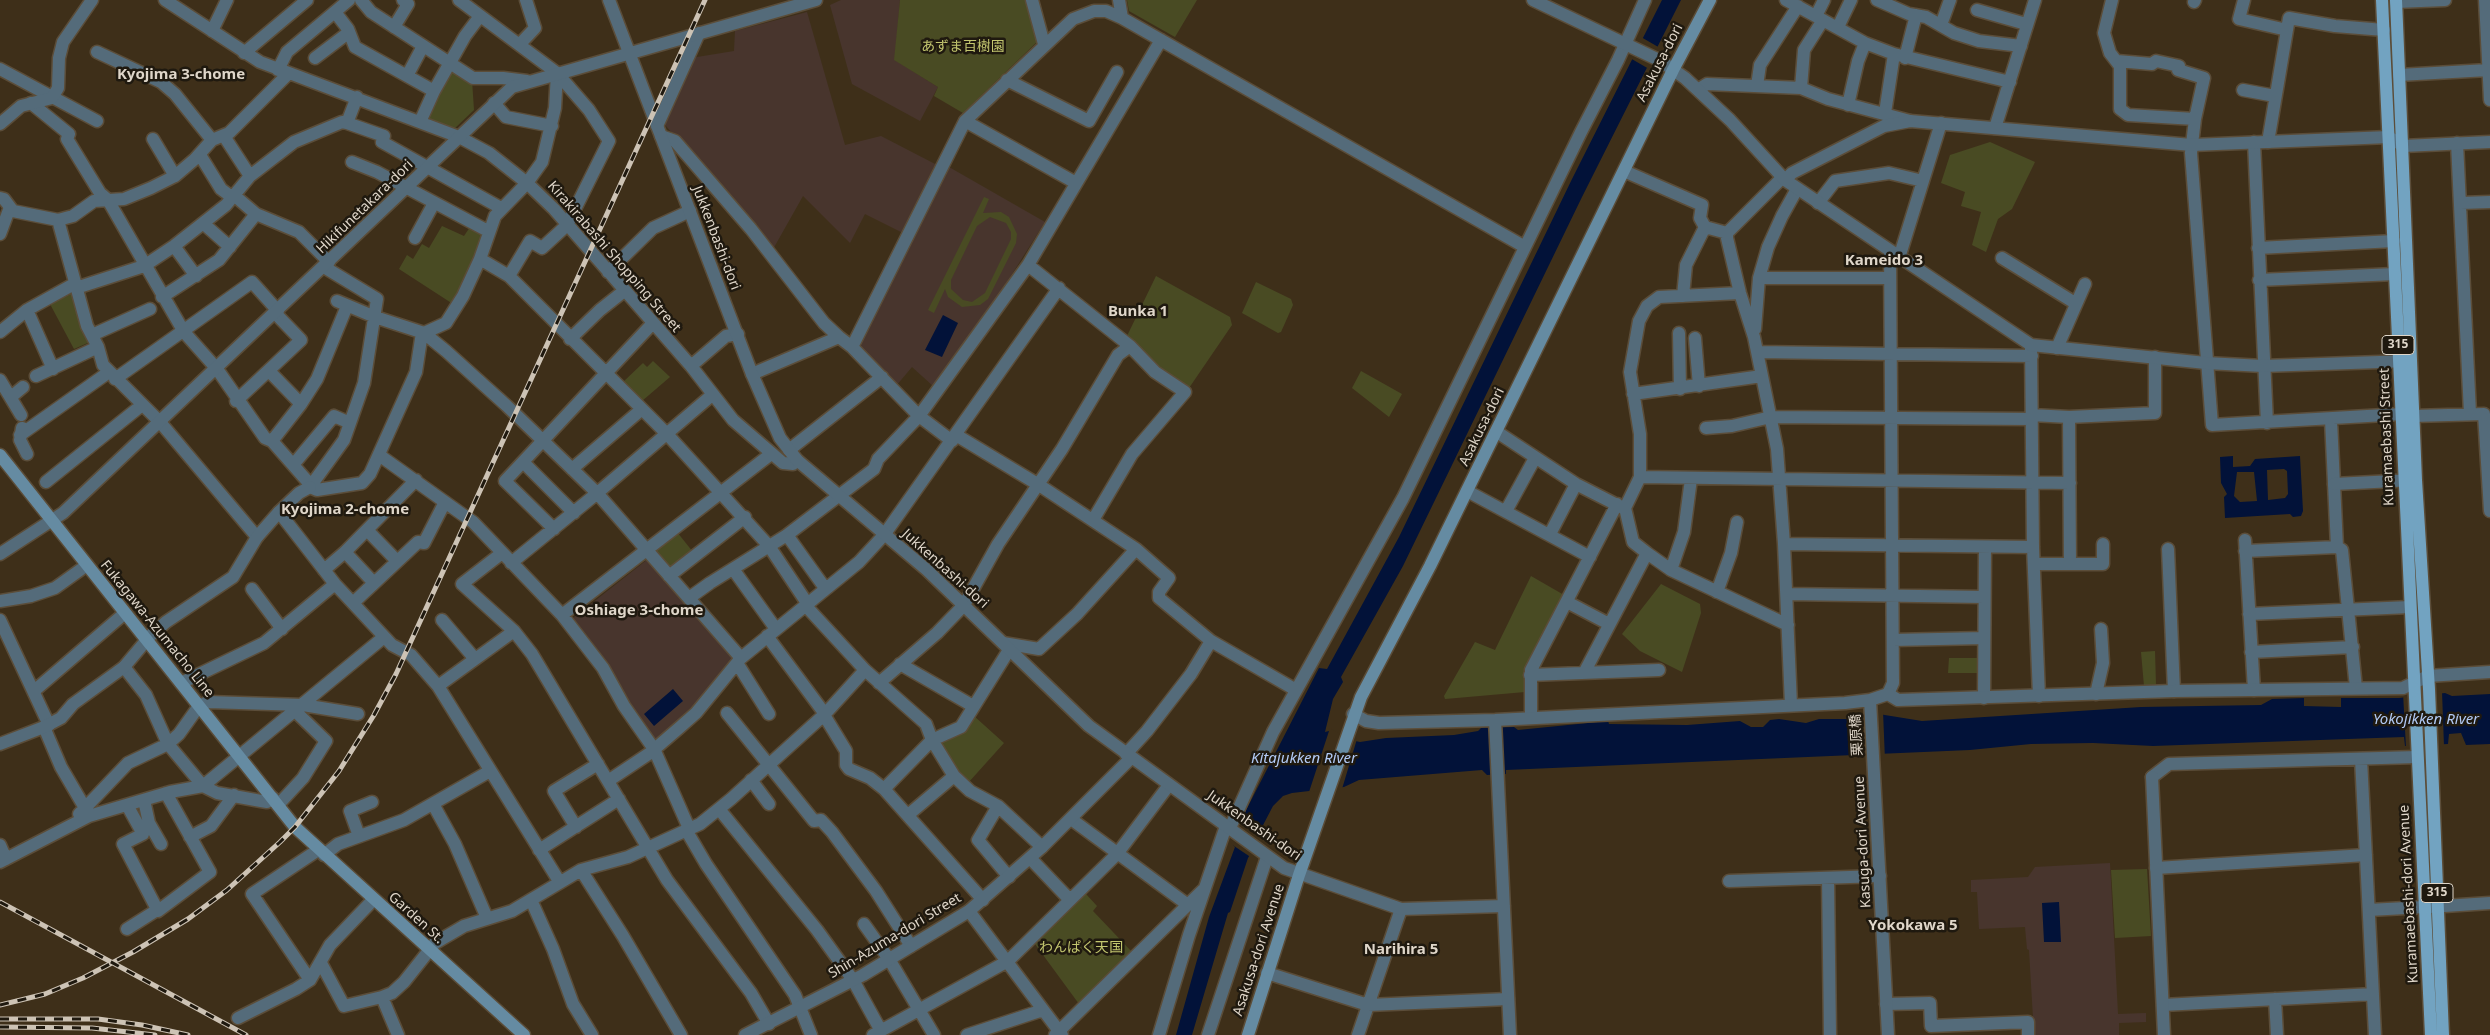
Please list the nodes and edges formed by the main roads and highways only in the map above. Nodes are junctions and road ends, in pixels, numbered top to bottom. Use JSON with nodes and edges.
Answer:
{"nodes":[{"id":1,"x":1710,"y":0,"type":"edge"},
{"id":2,"x":2382,"y":0,"type":"edge"},
{"id":3,"x":2396,"y":1,"type":"edge"},
{"id":4,"x":2405,"y":361,"type":"junction"},
{"id":5,"x":0,"y":455,"type":"edge"},
{"id":6,"x":2410,"y":480,"type":"junction"},
{"id":7,"x":2431,"y":752,"type":"joint"},
{"id":8,"x":2417,"y":755,"type":"joint"},
{"id":9,"x":291,"y":822,"type":"joint"},
{"id":10,"x":1299,"y":875,"type":"joint"},
{"id":11,"x":524,"y":1035,"type":"edge"},
{"id":12,"x":1248,"y":1035,"type":"edge"},
{"id":13,"x":2431,"y":1035,"type":"edge"},
{"id":14,"x":2443,"y":1035,"type":"edge"}],
"edges":[{"from":1,"to":10,"type":"main road","name":"Asakusa-dori"},
{"from":2,"to":4,"type":"main road","name":"Kuramaebashi Street","number":"315"},
{"from":3,"to":4,"type":"main road","name":"Kuramaebashi Street","number":"315"},
{"from":4,"to":6,"type":"main road","name":"Kuramaebashi Street","number":"315"},
{"from":5,"to":9,"type":"main road","name":"Fukagawa-Azumacho Line"},
{"from":6,"to":7,"type":"main road","name":"Kuramaebashi Street","number":"315"},
{"from":6,"to":8,"type":"main road","name":"Kuramaebashi Street","number":"315"},
{"from":7,"to":14,"type":"main road","name":"Kuramaebashi-dori Avenue","number":"315"},
{"from":8,"to":13,"type":"main road","name":"Kuramaebashi-dori Avenue","number":"315"},
{"from":9,"to":11,"type":"main road","name":"Garden St."},
{"from":10,"to":12,"type":"main road","name":"Asakusa-dori Avenue"}]}
